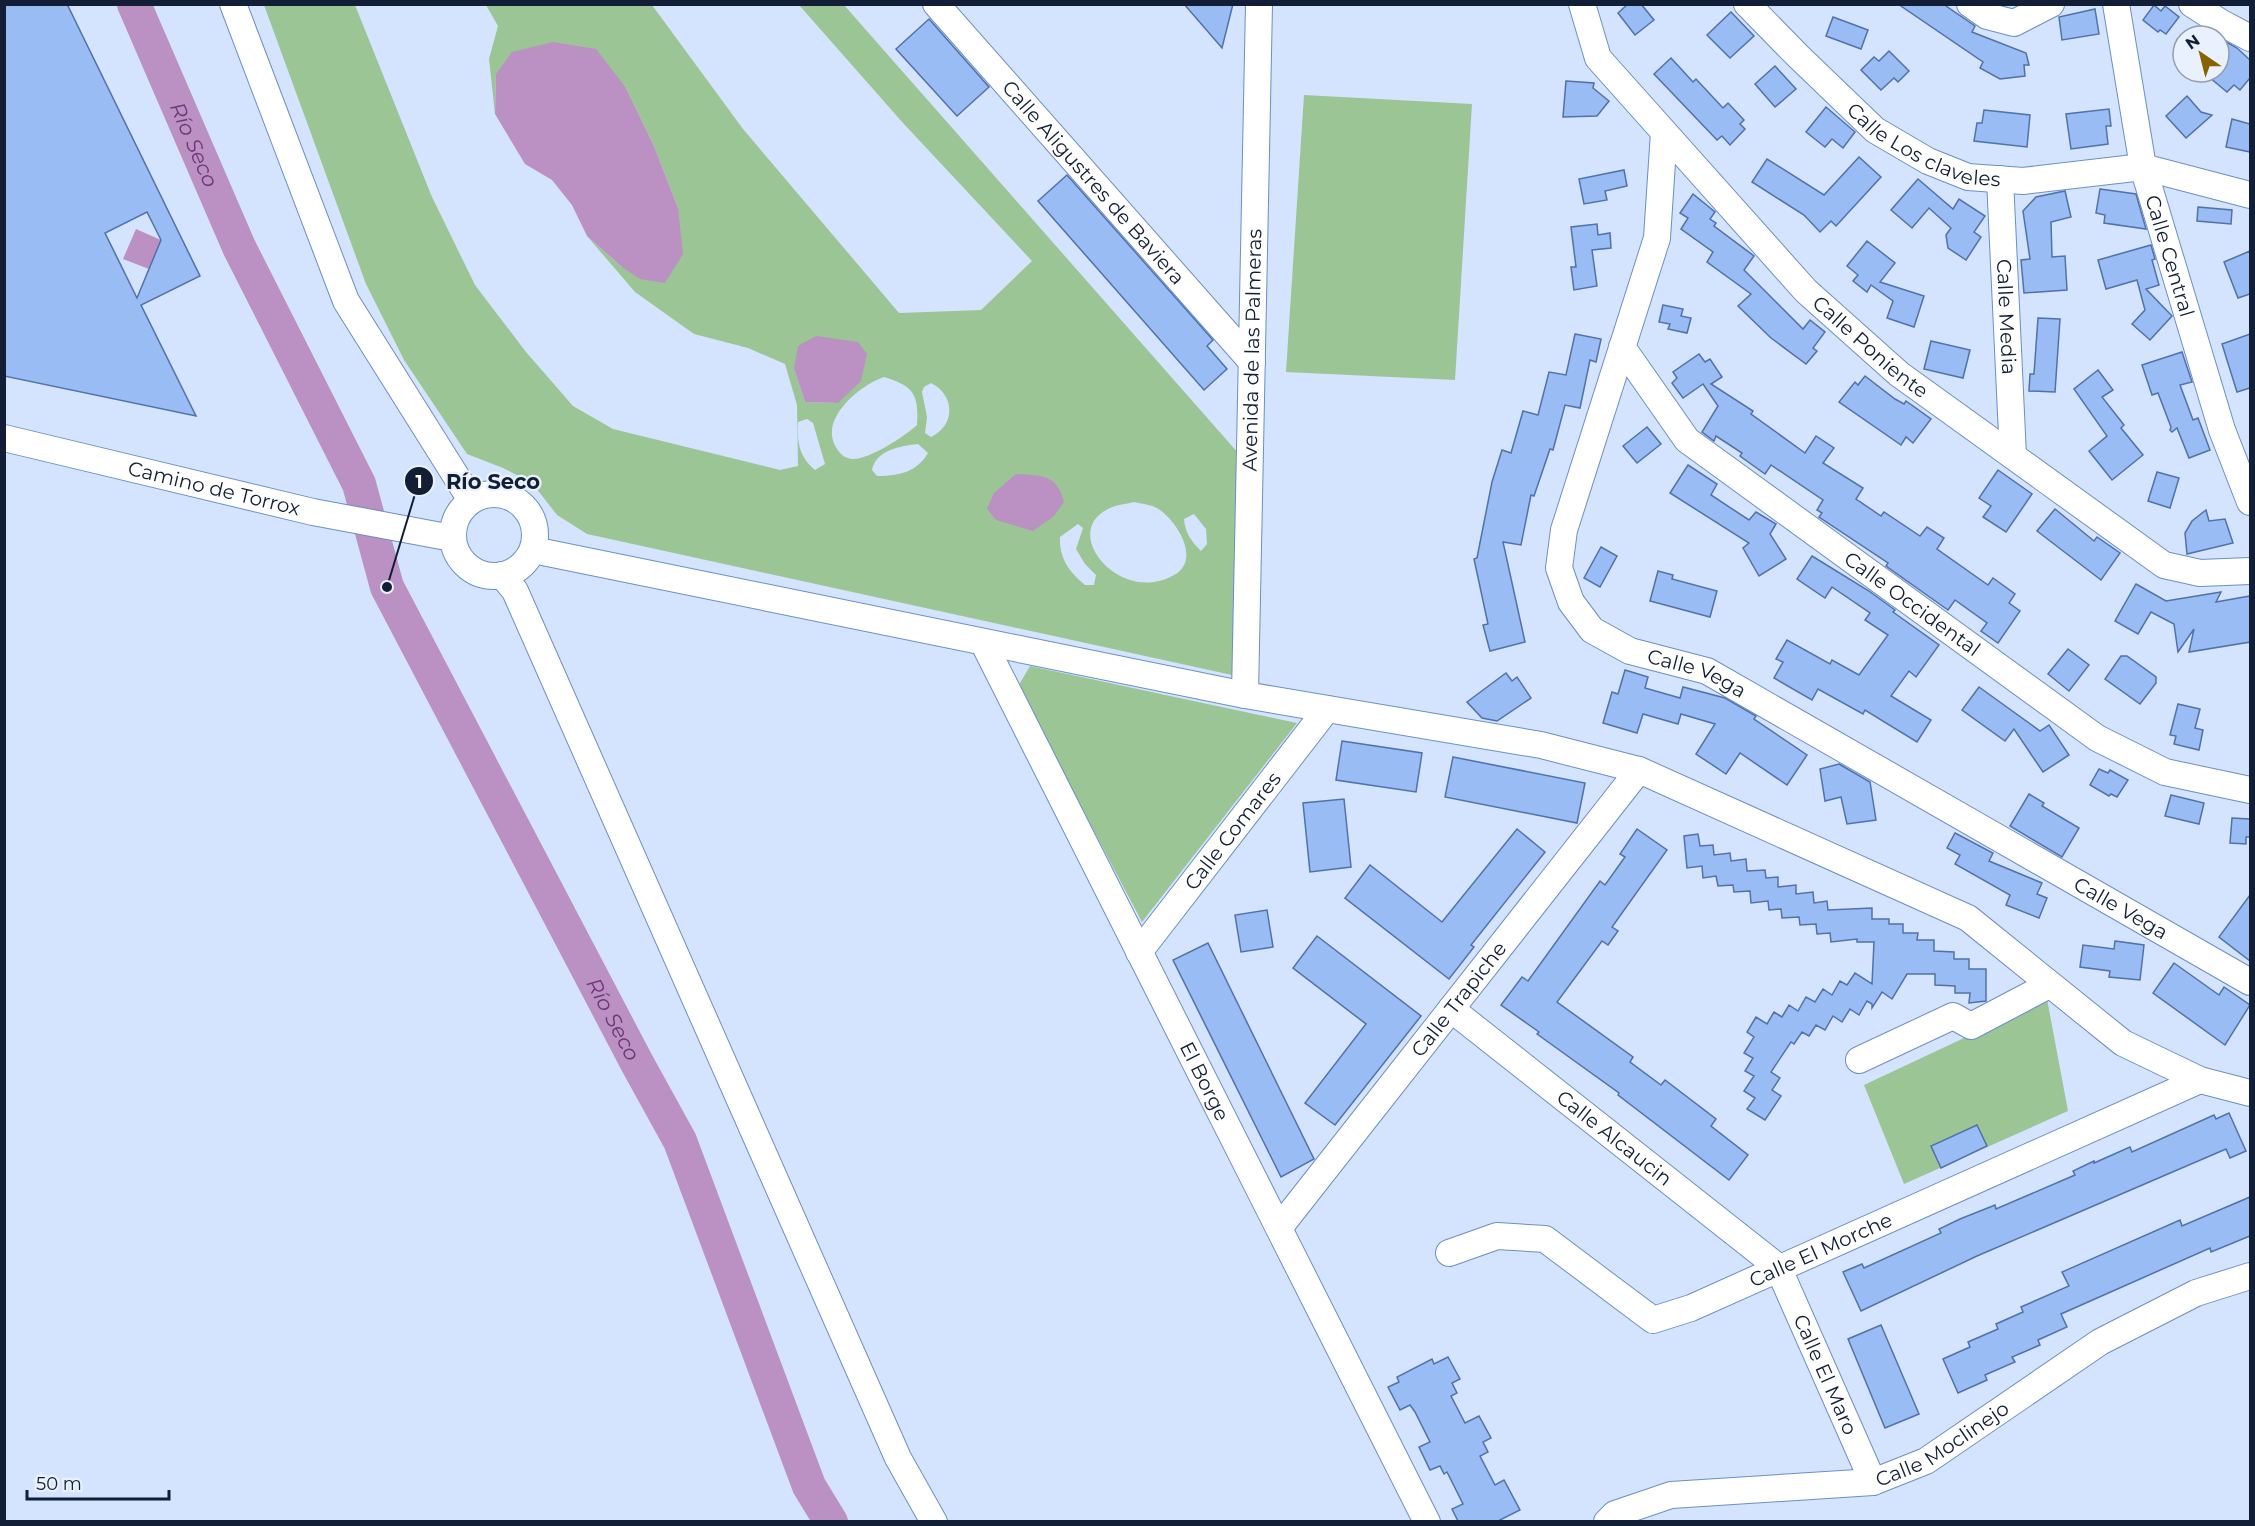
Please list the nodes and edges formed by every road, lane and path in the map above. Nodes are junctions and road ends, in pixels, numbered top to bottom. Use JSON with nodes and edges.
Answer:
{"nodes":[{"id":1,"x":233,"y":4,"type":"edge"},
{"id":2,"x":936,"y":4,"type":"edge"},
{"id":3,"x":1259,"y":4,"type":"edge"},
{"id":4,"x":1582,"y":4,"type":"edge"},
{"id":5,"x":1747,"y":4,"type":"edge"},
{"id":6,"x":1970,"y":4,"type":"edge"},
{"id":7,"x":2051,"y":4,"type":"edge"},
{"id":8,"x":2116,"y":4,"type":"edge"},
{"id":9,"x":2192,"y":4,"type":"edge"},
{"id":10,"x":2250,"y":38,"type":"edge"},
{"id":11,"x":1664,"y":132,"type":"junction"},
{"id":12,"x":2143,"y":167,"type":"junction"},
{"id":13,"x":2000,"y":179,"type":"junction"},
{"id":14,"x":2250,"y":195,"type":"edge"},
{"id":15,"x":1622,"y":347,"type":"junction"},
{"id":16,"x":1252,"y":362,"type":"junction"},
{"id":17,"x":4,"y":438,"type":"edge"},
{"id":18,"x":2013,"y":456,"type":"junction"},
{"id":19,"x":471,"y":500,"type":"junction"},
{"id":20,"x":2250,"y":501,"type":"edge"},
{"id":21,"x":452,"y":538,"type":"junction"},
{"id":22,"x":533,"y":550,"type":"junction"},
{"id":23,"x":2250,"y":571,"type":"edge"},
{"id":24,"x":502,"y":575,"type":"junction"},
{"id":25,"x":983,"y":642,"type":"junction"},
{"id":26,"x":1245,"y":695,"type":"junction"},
{"id":27,"x":1327,"y":709,"type":"junction"},
{"id":28,"x":1639,"y":770,"type":"junction"},
{"id":29,"x":2250,"y":790,"type":"edge"},
{"id":30,"x":1139,"y":952,"type":"junction"},
{"id":31,"x":2250,"y":982,"type":"edge"},
{"id":32,"x":2049,"y":985,"type":"junction"},
{"id":33,"x":1451,"y":1009,"type":"junction"},
{"id":34,"x":1859,"y":1060,"type":"dead end"},
{"id":35,"x":2200,"y":1080,"type":"junction"},
{"id":36,"x":2250,"y":1093,"type":"edge"},
{"id":37,"x":1279,"y":1228,"type":"junction"},
{"id":38,"x":1449,"y":1253,"type":"dead end"},
{"id":39,"x":1778,"y":1267,"type":"junction"},
{"id":40,"x":2250,"y":1276,"type":"edge"},
{"id":41,"x":1873,"y":1482,"type":"junction"},
{"id":42,"x":934,"y":1521,"type":"edge"},
{"id":43,"x":1427,"y":1521,"type":"edge"},
{"id":44,"x":1607,"y":1521,"type":"edge"}],
"edges":[{"from":1,"to":19,"type":"street"},
{"from":2,"to":16,"type":"street","name":"Calle Aligustres de Baviera"},
{"from":3,"to":16,"type":"street","name":"Avenida de las Palmeras"},
{"from":4,"to":11,"type":"street","name":"Calle Poniente"},
{"from":5,"to":13,"type":"street","name":"Calle Los claveles"},
{"from":6,"to":7,"type":"street"},
{"from":8,"to":12,"type":"street","name":"Calle Central"},
{"from":9,"to":10,"type":"street"},
{"from":11,"to":15,"type":"street","name":"Calle Vega"},
{"from":11,"to":18,"type":"street","name":"Calle Poniente"},
{"from":12,"to":13,"type":"street","name":"Calle Los claveles"},
{"from":12,"to":14,"type":"street"},
{"from":12,"to":20,"type":"street","name":"Calle Central"},
{"from":13,"to":18,"type":"street","name":"Calle Media"},
{"from":15,"to":29,"type":"street","name":"Calle Occidental"},
{"from":15,"to":31,"type":"street","name":"Calle Vega"},
{"from":16,"to":26,"type":"street","name":"Avenida de las Palmeras"},
{"from":17,"to":21,"type":"street","name":"Camino de Torrox"},
{"from":18,"to":23,"type":"street","name":"Calle Poniente"},
{"from":19,"to":21,"type":"street"},
{"from":19,"to":22,"type":"street"},
{"from":21,"to":24,"type":"street"},
{"from":22,"to":24,"type":"street"},
{"from":22,"to":25,"type":"street"},
{"from":24,"to":42,"type":"street"},
{"from":25,"to":26,"type":"street"},
{"from":25,"to":30,"type":"street","name":"El Borge"},
{"from":26,"to":27,"type":"street"},
{"from":27,"to":28,"type":"street"},
{"from":27,"to":30,"type":"street","name":"Calle Comares"},
{"from":28,"to":32,"type":"street"},
{"from":28,"to":33,"type":"street","name":"Calle Trapiche"},
{"from":30,"to":37,"type":"street","name":"El Borge"},
{"from":32,"to":34,"type":"street"},
{"from":32,"to":35,"type":"street"},
{"from":33,"to":37,"type":"street","name":"Calle Trapiche"},
{"from":33,"to":39,"type":"street","name":"Calle Alcaucin"},
{"from":35,"to":36,"type":"street"},
{"from":35,"to":39,"type":"street","name":"Calle El Morche"},
{"from":37,"to":43,"type":"street","name":"El Borge"},
{"from":38,"to":39,"type":"street","name":"Calle El Morche"},
{"from":39,"to":41,"type":"street","name":"Calle El Maro"},
{"from":40,"to":41,"type":"street","name":"Calle Moclinejo"},
{"from":41,"to":44,"type":"street","name":"Calle Moclinejo"}]}
